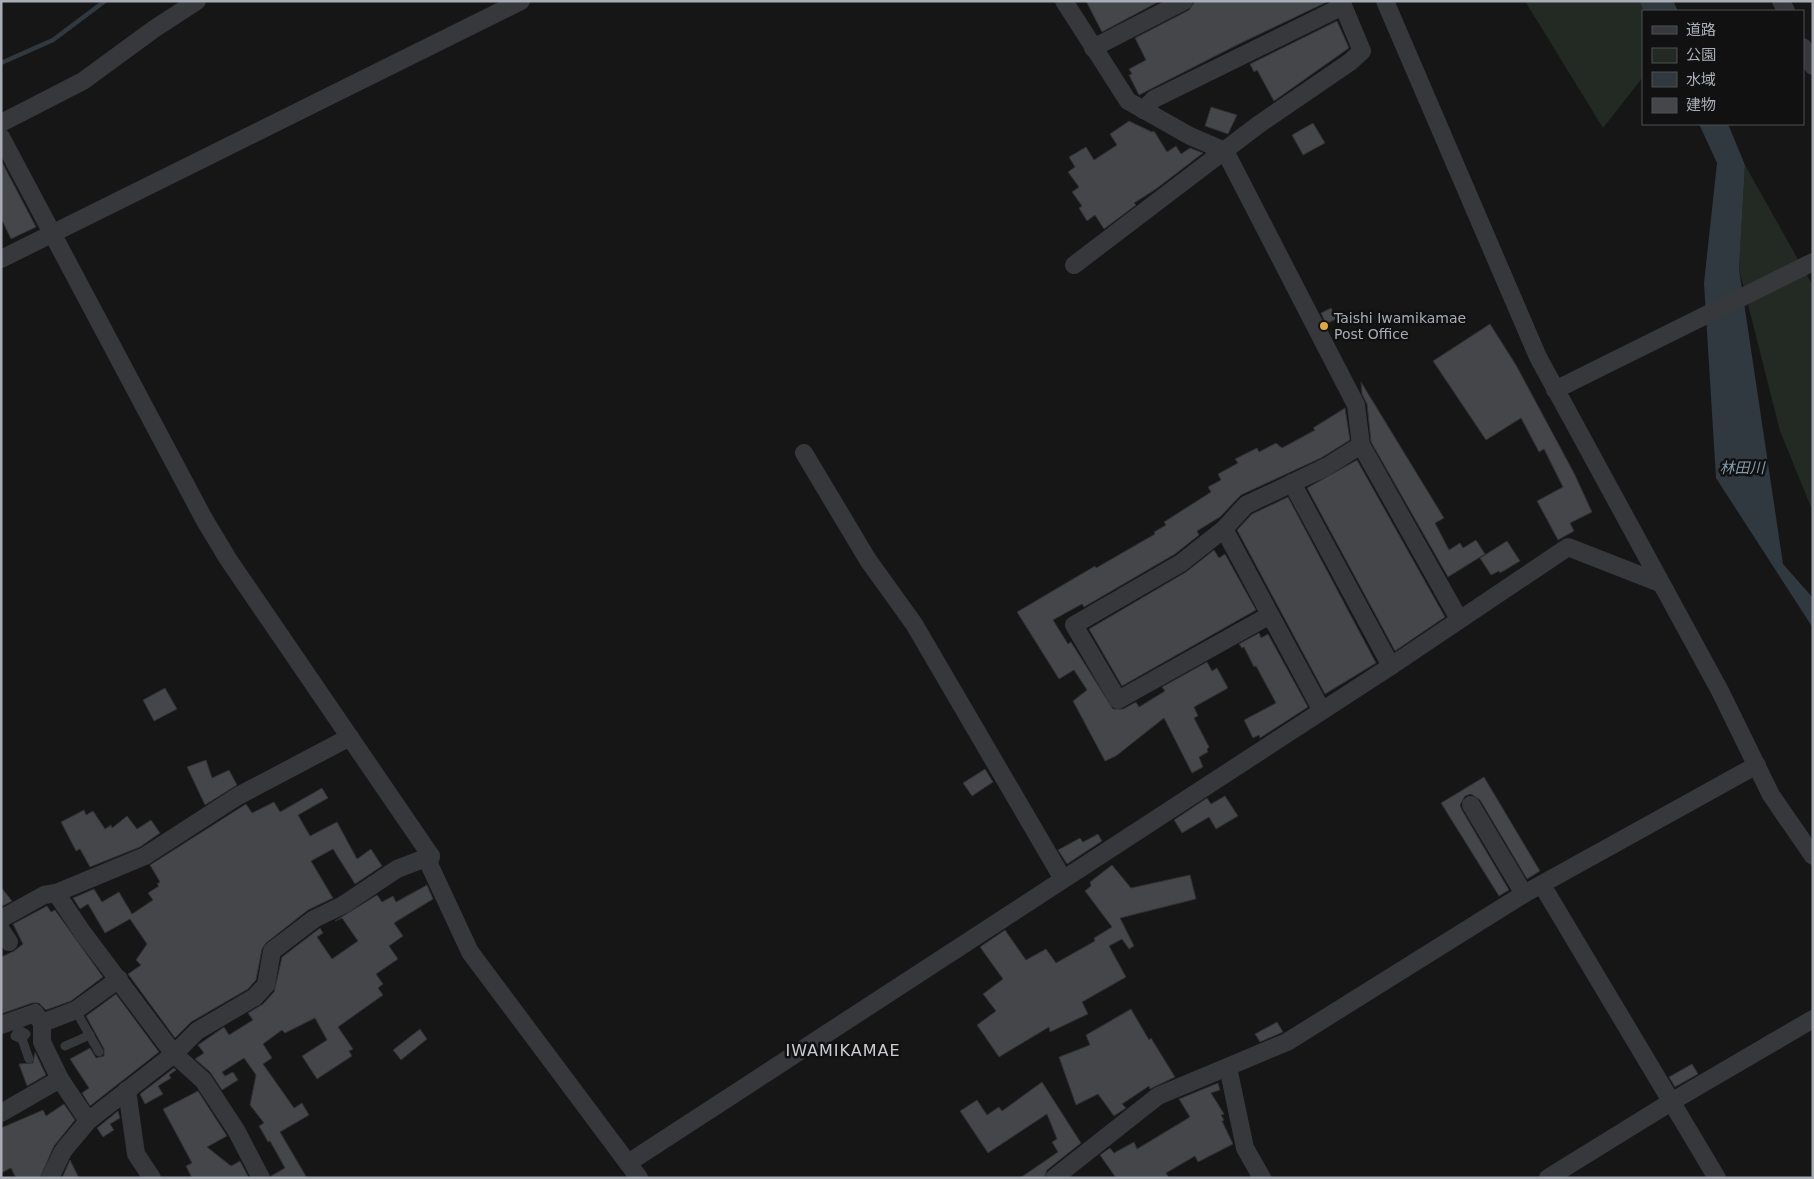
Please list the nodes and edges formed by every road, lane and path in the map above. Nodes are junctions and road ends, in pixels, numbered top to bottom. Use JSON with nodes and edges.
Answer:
{"nodes":[{"id":1,"x":197,"y":1,"type":"edge"},
{"id":2,"x":521,"y":1,"type":"edge"},
{"id":3,"x":1064,"y":1,"type":"edge"},
{"id":4,"x":1184,"y":1,"type":"edge"},
{"id":5,"x":1385,"y":1,"type":"edge"},
{"id":6,"x":1342,"y":4,"type":"edge"},
{"id":7,"x":1093,"y":48,"type":"junction"},
{"id":8,"x":1804,"y":49,"type":"edge"},
{"id":9,"x":1813,"y":66,"type":"edge"},
{"id":10,"x":1143,"y":110,"type":"junction"},
{"id":11,"x":1,"y":123,"type":"edge"},
{"id":12,"x":1,"y":137,"type":"edge"},
{"id":13,"x":1225,"y":151,"type":"junction"},
{"id":14,"x":52,"y":233,"type":"junction"},
{"id":15,"x":1,"y":259,"type":"edge"},
{"id":16,"x":1813,"y":262,"type":"edge"},
{"id":17,"x":1074,"y":264,"type":"dead end"},
{"id":18,"x":1555,"y":390,"type":"junction"},
{"id":19,"x":1361,"y":445,"type":"junction"},
{"id":20,"x":804,"y":453,"type":"dead end"},
{"id":21,"x":1292,"y":483,"type":"junction"},
{"id":22,"x":1224,"y":529,"type":"junction"},
{"id":23,"x":1660,"y":583,"type":"junction"},
{"id":24,"x":1270,"y":615,"type":"junction"},
{"id":25,"x":1459,"y":619,"type":"junction"},
{"id":26,"x":1391,"y":666,"type":"junction"},
{"id":27,"x":1322,"y":709,"type":"junction"},
{"id":28,"x":350,"y":737,"type":"junction"},
{"id":29,"x":1757,"y":765,"type":"junction"},
{"id":30,"x":1471,"y":806,"type":"dead end"},
{"id":31,"x":431,"y":856,"type":"junction"},
{"id":32,"x":1813,"y":856,"type":"edge"},
{"id":33,"x":1064,"y":879,"type":"junction"},
{"id":34,"x":1542,"y":885,"type":"junction"},
{"id":35,"x":56,"y":893,"type":"junction"},
{"id":36,"x":1524,"y":894,"type":"junction"},
{"id":37,"x":1,"y":919,"type":"edge"},
{"id":38,"x":119,"y":979,"type":"junction"},
{"id":39,"x":78,"y":1013,"type":"junction"},
{"id":40,"x":1813,"y":1019,"type":"edge"},
{"id":41,"x":42,"y":1023,"type":"junction"},
{"id":42,"x":19,"y":1024,"type":"junction"},
{"id":43,"x":1,"y":1025,"type":"edge"},
{"id":44,"x":90,"y":1035,"type":"junction"},
{"id":45,"x":65,"y":1046,"type":"dead end"},
{"id":46,"x":99,"y":1052,"type":"dead end"},
{"id":47,"x":174,"y":1054,"type":"junction"},
{"id":48,"x":29,"y":1059,"type":"dead end"},
{"id":49,"x":1228,"y":1067,"type":"junction"},
{"id":50,"x":60,"y":1079,"type":"junction"},
{"id":51,"x":127,"y":1090,"type":"junction"},
{"id":52,"x":1671,"y":1102,"type":"junction"},
{"id":53,"x":1,"y":1113,"type":"edge"},
{"id":54,"x":88,"y":1121,"type":"junction"},
{"id":55,"x":628,"y":1163,"type":"junction"},
{"id":56,"x":50,"y":1178,"type":"edge"},
{"id":57,"x":152,"y":1178,"type":"edge"},
{"id":58,"x":261,"y":1178,"type":"edge"},
{"id":59,"x":639,"y":1178,"type":"edge"},
{"id":60,"x":1054,"y":1178,"type":"edge"},
{"id":61,"x":1262,"y":1178,"type":"edge"},
{"id":62,"x":1548,"y":1178,"type":"edge"},
{"id":63,"x":1717,"y":1178,"type":"edge"}],
"edges":[{"from":1,"to":11,"type":"street"},
{"from":2,"to":14,"type":"street"},
{"from":3,"to":7,"type":"street"},
{"from":4,"to":7,"type":"street"},
{"from":5,"to":18,"type":"street"},
{"from":6,"to":10,"type":"street"},
{"from":6,"to":13,"type":"street"},
{"from":7,"to":10,"type":"street"},
{"from":8,"to":9,"type":"street"},
{"from":10,"to":13,"type":"street"},
{"from":12,"to":14,"type":"street"},
{"from":13,"to":17,"type":"street"},
{"from":13,"to":19,"type":"street"},
{"from":14,"to":15,"type":"street"},
{"from":14,"to":28,"type":"street"},
{"from":16,"to":18,"type":"street"},
{"from":18,"to":23,"type":"street"},
{"from":19,"to":21,"type":"street"},
{"from":19,"to":25,"type":"street"},
{"from":20,"to":33,"type":"street"},
{"from":21,"to":22,"type":"street"},
{"from":21,"to":26,"type":"street"},
{"from":22,"to":24,"type":"street"},
{"from":22,"to":24,"type":"street"},
{"from":23,"to":25,"type":"street"},
{"from":23,"to":29,"type":"street"},
{"from":24,"to":27,"type":"street"},
{"from":25,"to":26,"type":"street"},
{"from":26,"to":27,"type":"street"},
{"from":27,"to":33,"type":"street"},
{"from":28,"to":31,"type":"street"},
{"from":28,"to":35,"type":"street"},
{"from":29,"to":32,"type":"street"},
{"from":29,"to":34,"type":"street"},
{"from":30,"to":36,"type":"street"},
{"from":31,"to":47,"type":"street"},
{"from":31,"to":55,"type":"street"},
{"from":33,"to":55,"type":"street"},
{"from":34,"to":36,"type":"street"},
{"from":34,"to":52,"type":"street"},
{"from":35,"to":37,"type":"street"},
{"from":35,"to":38,"type":"street"},
{"from":36,"to":49,"type":"street"},
{"from":38,"to":39,"type":"street"},
{"from":38,"to":47,"type":"street"},
{"from":39,"to":41,"type":"street"},
{"from":39,"to":44,"type":"lane"},
{"from":40,"to":52,"type":"street"},
{"from":41,"to":42,"type":"street"},
{"from":41,"to":50,"type":"street"},
{"from":42,"to":43,"type":"street"},
{"from":42,"to":48,"type":"lane"},
{"from":44,"to":45,"type":"lane"},
{"from":44,"to":46,"type":"lane"},
{"from":47,"to":51,"type":"street"},
{"from":47,"to":58,"type":"street"},
{"from":49,"to":60,"type":"street"},
{"from":49,"to":61,"type":"street"},
{"from":50,"to":53,"type":"street"},
{"from":50,"to":54,"type":"street"},
{"from":51,"to":54,"type":"street"},
{"from":51,"to":57,"type":"street"},
{"from":52,"to":62,"type":"street"},
{"from":52,"to":63,"type":"street"},
{"from":54,"to":56,"type":"street"},
{"from":55,"to":59,"type":"street"}]}
